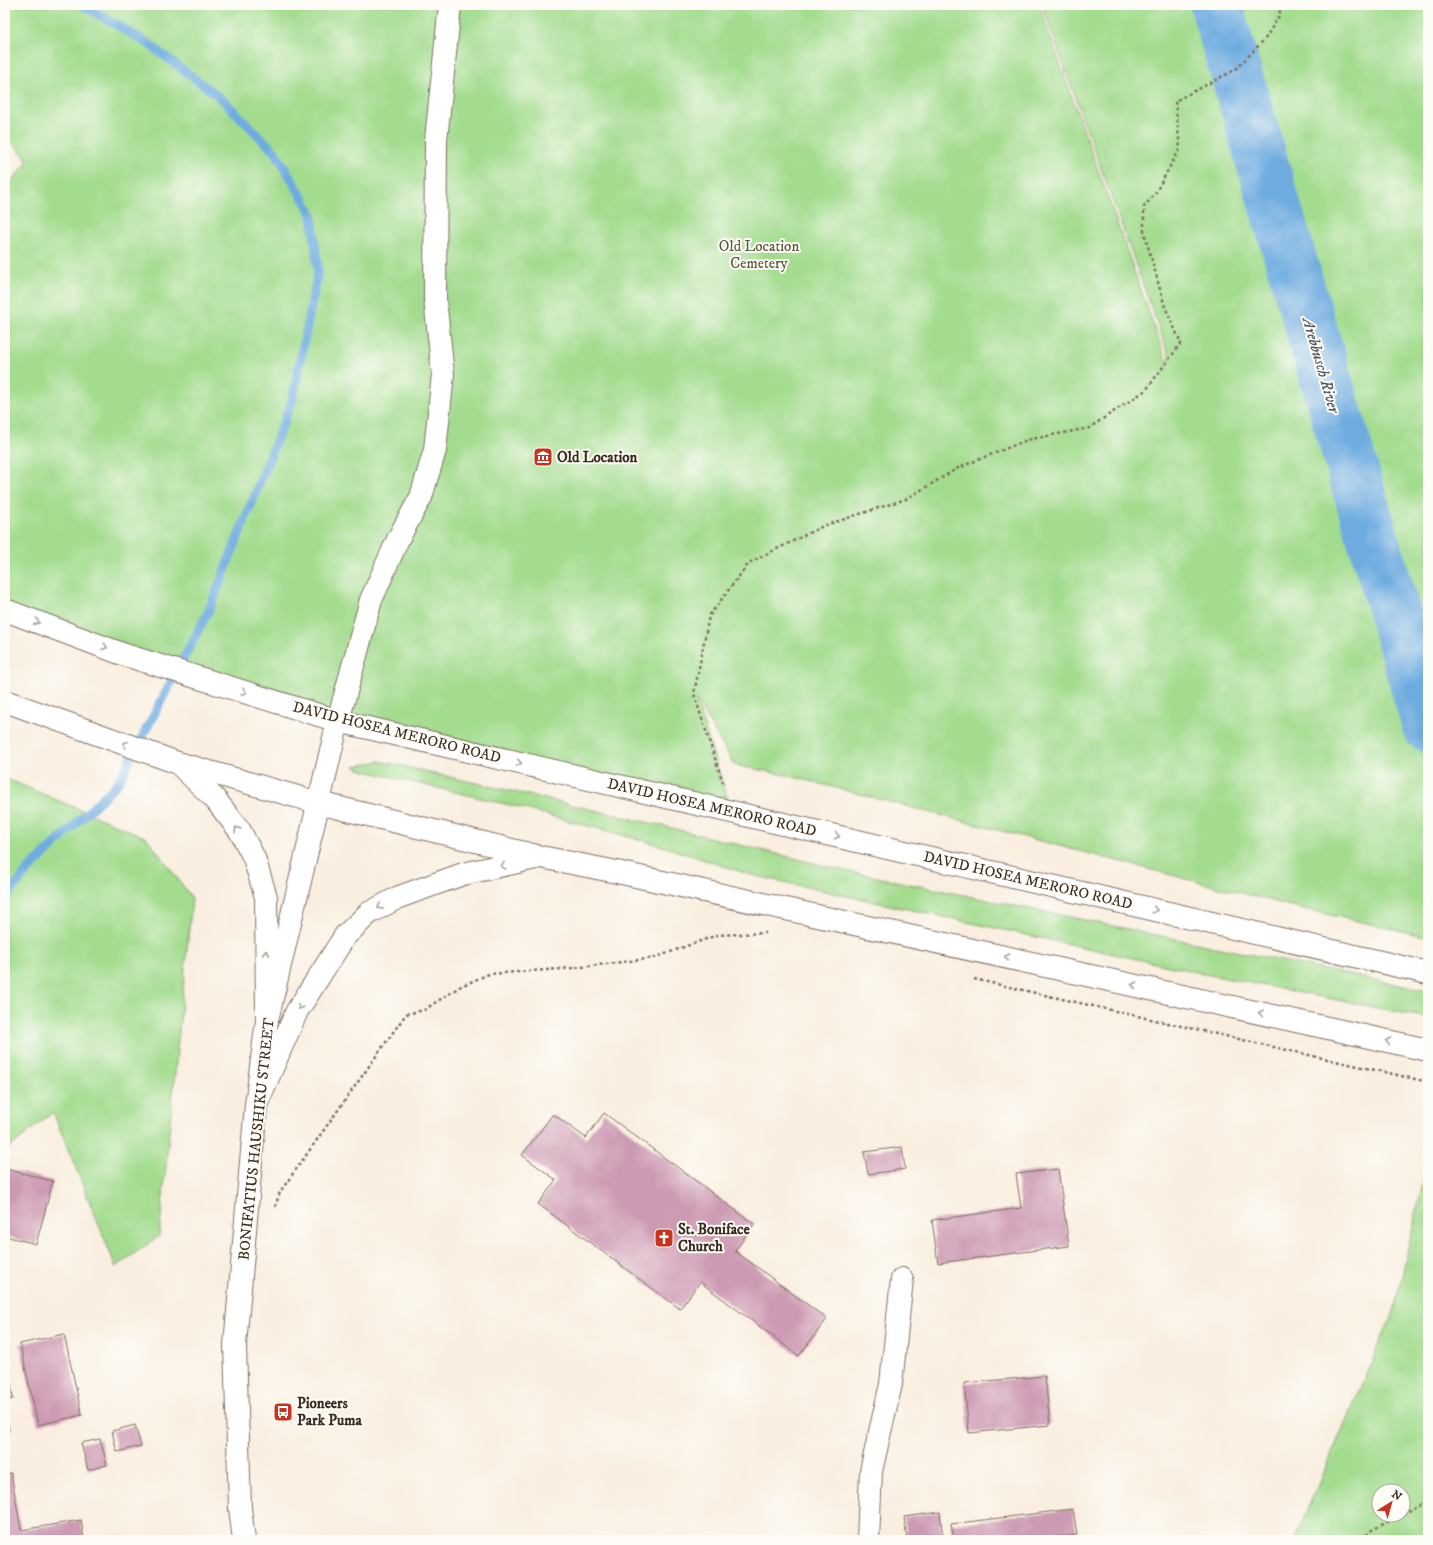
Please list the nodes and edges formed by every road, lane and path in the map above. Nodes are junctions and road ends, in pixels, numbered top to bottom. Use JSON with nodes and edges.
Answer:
{"nodes":[{"id":1,"x":450,"y":5,"type":"edge"},
{"id":2,"x":1281,"y":5,"type":"edge"},
{"id":3,"x":5,"y":610,"type":"edge"},
{"id":4,"x":5,"y":701,"type":"edge"},
{"id":5,"x":338,"y":721,"type":"junction"},
{"id":6,"x":170,"y":760,"type":"junction"},
{"id":7,"x":320,"y":803,"type":"junction"},
{"id":8,"x":732,"y":812,"type":"junction"},
{"id":9,"x":541,"y":857,"type":"junction"},
{"id":10,"x":772,"y":935,"type":"dead end"},
{"id":11,"x":1419,"y":971,"type":"edge"},
{"id":12,"x":971,"y":978,"type":"dead end"},
{"id":13,"x":268,"y":1020,"type":"junction"},
{"id":14,"x":1427,"y":1050,"type":"edge"},
{"id":15,"x":1428,"y":1082,"type":"edge"},
{"id":16,"x":256,"y":1105,"type":"junction"},
{"id":17,"x":272,"y":1214,"type":"dead end"},
{"id":18,"x":902,"y":1279,"type":"dead end"},
{"id":19,"x":1428,"y":1499,"type":"edge"},
{"id":20,"x":1411,"y":1509,"type":"edge"},
{"id":21,"x":1385,"y":1523,"type":"edge"},
{"id":22,"x":244,"y":1540,"type":"edge"},
{"id":23,"x":868,"y":1540,"type":"edge"},
{"id":24,"x":1363,"y":1540,"type":"edge"}],
"edges":[{"from":1,"to":5,"type":"main road","name":"BONIFATIUS HAUSHIKU STREET"},
{"from":2,"to":8,"type":"path"},
{"from":3,"to":5,"type":"main road","name":"DAVID HOSEA MERORO ROAD","one_way":true},
{"from":6,"to":4,"type":"main road","one_way":true},
{"from":5,"to":7,"type":"main road","name":"BONIFATIUS HAUSHIKU STREET"},
{"from":5,"to":8,"type":"main road","name":"DAVID HOSEA MERORO ROAD","one_way":true},
{"from":6,"to":7,"type":"main road"},
{"from":13,"to":6,"type":"main road","one_way":true},
{"from":7,"to":9,"type":"main road"},
{"from":7,"to":13,"type":"main road","name":"BONIFATIUS HAUSHIKU STREET"},
{"from":8,"to":11,"type":"main road","name":"DAVID HOSEA MERORO ROAD","one_way":true},
{"from":14,"to":9,"type":"main road","one_way":true},
{"from":9,"to":16,"type":"main road","one_way":true},
{"from":10,"to":17,"type":"path"},
{"from":12,"to":15,"type":"path"},
{"from":13,"to":16,"type":"main road","name":"BONIFATIUS HAUSHIKU STREET"},
{"from":16,"to":22,"type":"main road","name":"BONIFATIUS HAUSHIKU STREET"},
{"from":18,"to":23,"type":"main road"},
{"from":19,"to":20,"type":"path"},
{"from":21,"to":24,"type":"path"}]}
